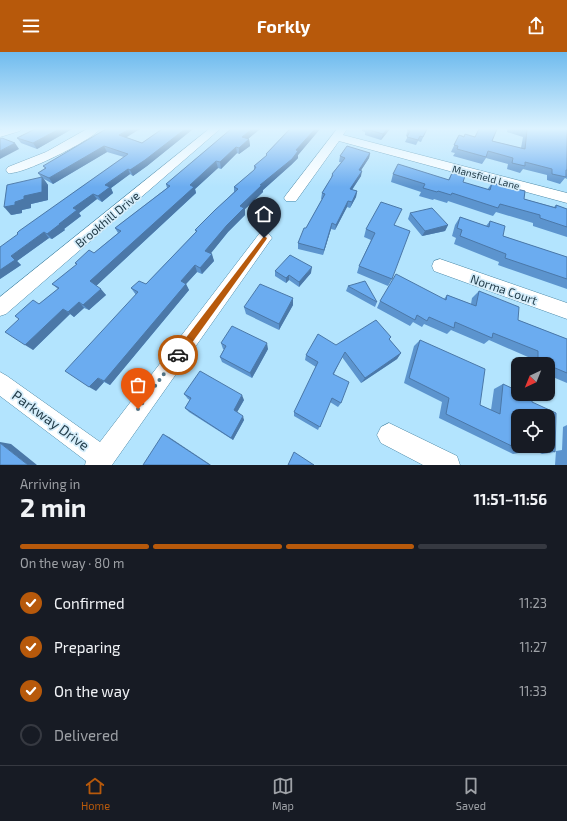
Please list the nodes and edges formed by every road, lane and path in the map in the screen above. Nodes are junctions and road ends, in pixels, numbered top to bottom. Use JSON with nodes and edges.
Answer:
{"nodes":[{"id":1,"x":61,"y":148,"type":"edge"},
{"id":2,"x":191,"y":148,"type":"edge"},
{"id":3,"x":328,"y":148,"type":"edge"},
{"id":4,"x":393,"y":148,"type":"edge"},
{"id":5,"x":12,"y":170,"type":"dead end"},
{"id":6,"x":291,"y":198,"type":"dead end"},
{"id":7,"x":567,"y":198,"type":"edge"},
{"id":8,"x":264,"y":238,"type":"dead end"},
{"id":9,"x":440,"y":266,"type":"dead end"},
{"id":10,"x":0,"y":308,"type":"edge"},
{"id":11,"x":567,"y":311,"type":"edge"},
{"id":12,"x":0,"y":383,"type":"edge"},
{"id":13,"x":389,"y":435,"type":"dead end"},
{"id":14,"x":100,"y":461,"type":"edge"},
{"id":15,"x":448,"y":465,"type":"edge"}],
"edges":[{"from":1,"to":5,"type":"street"},
{"from":2,"to":10,"type":"street","name":"Brookhill Drive"},
{"from":3,"to":6,"type":"street"},
{"from":4,"to":7,"type":"street","name":"Mansfield Lane"},
{"from":8,"to":14,"type":"street"},
{"from":9,"to":11,"type":"street","name":"Norma Court"},
{"from":12,"to":14,"type":"street","name":"Parkway Drive"},
{"from":13,"to":15,"type":"street"}]}
